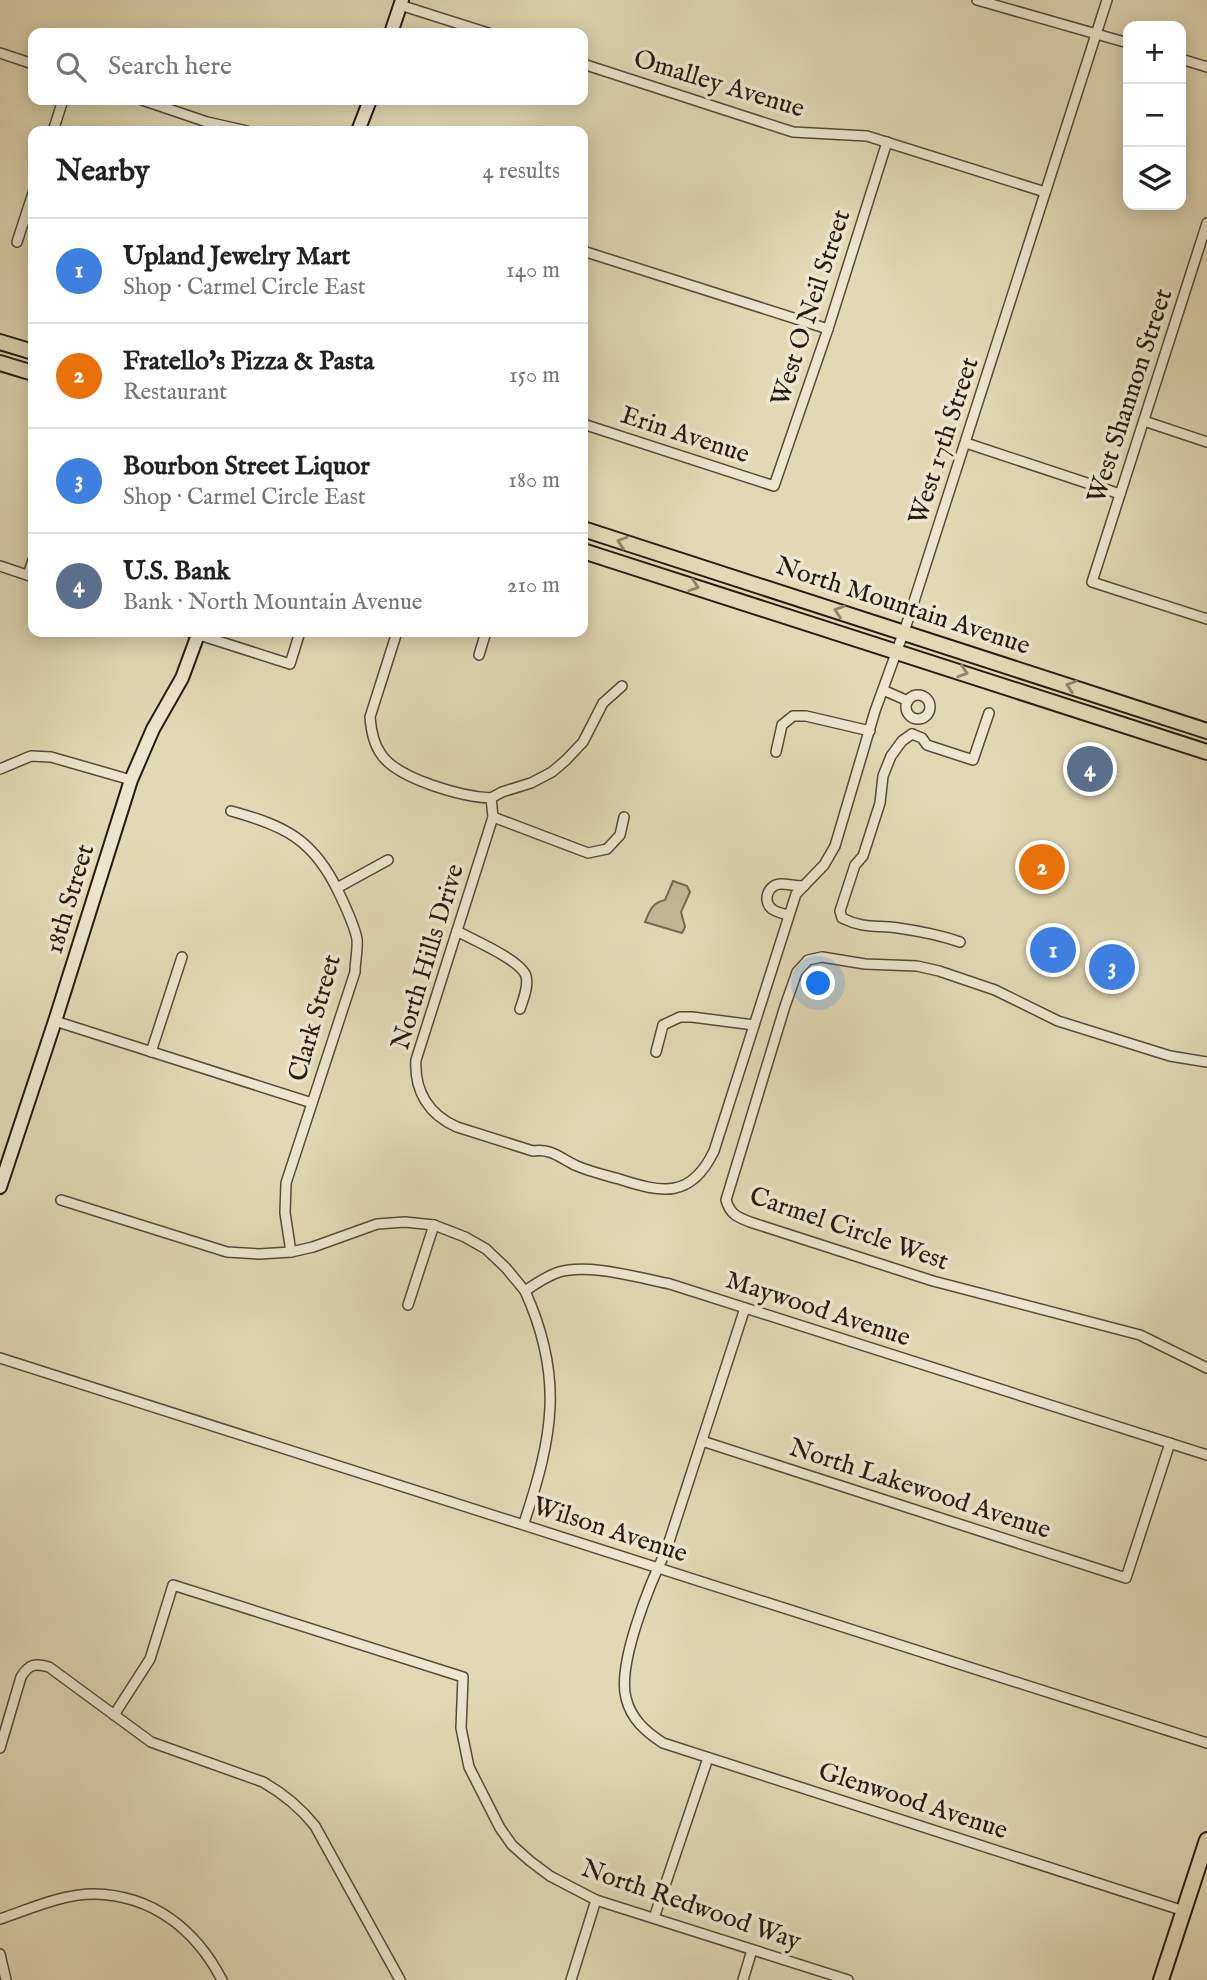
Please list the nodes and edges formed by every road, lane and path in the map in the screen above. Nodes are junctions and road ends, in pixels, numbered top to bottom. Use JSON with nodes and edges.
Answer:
{"nodes":[{"id":1,"x":977,"y":0,"type":"edge"},
{"id":2,"x":1107,"y":0,"type":"edge"},
{"id":3,"x":401,"y":2,"type":"edge"},
{"id":4,"x":393,"y":28,"type":"edge"},
{"id":5,"x":474,"y":28,"type":"edge"},
{"id":6,"x":1096,"y":34,"type":"junction"},
{"id":7,"x":1123,"y":42,"type":"edge"},
{"id":8,"x":0,"y":53,"type":"edge"},
{"id":9,"x":1186,"y":61,"type":"edge"},
{"id":10,"x":28,"y":62,"type":"edge"},
{"id":11,"x":588,"y":66,"type":"edge"},
{"id":12,"x":1207,"y":67,"type":"edge"},
{"id":13,"x":61,"y":105,"type":"edge"},
{"id":14,"x":154,"y":105,"type":"edge"},
{"id":15,"x":368,"y":105,"type":"edge"},
{"id":16,"x":55,"y":126,"type":"edge"},
{"id":17,"x":203,"y":126,"type":"edge"},
{"id":18,"x":360,"y":126,"type":"edge"},
{"id":19,"x":887,"y":142,"type":"junction"},
{"id":20,"x":1045,"y":192,"type":"junction"},
{"id":21,"x":28,"y":208,"type":"edge"},
{"id":22,"x":1207,"y":223,"type":"edge"},
{"id":23,"x":17,"y":242,"type":"dead end"},
{"id":24,"x":588,"y":253,"type":"edge"},
{"id":25,"x":828,"y":329,"type":"junction"},
{"id":26,"x":0,"y":342,"type":"edge"},
{"id":27,"x":28,"y":350,"type":"edge"},
{"id":28,"x":0,"y":363,"type":"edge"},
{"id":29,"x":28,"y":371,"type":"edge"},
{"id":30,"x":1144,"y":421,"type":"junction"},
{"id":31,"x":588,"y":426,"type":"edge"},
{"id":32,"x":1207,"y":442,"type":"edge"},
{"id":33,"x":966,"y":443,"type":"junction"},
{"id":34,"x":774,"y":486,"type":"joint"},
{"id":35,"x":1121,"y":494,"type":"junction"},
{"id":36,"x":588,"y":531,"type":"edge"},
{"id":37,"x":588,"y":553,"type":"edge"},
{"id":38,"x":0,"y":566,"type":"edge"},
{"id":39,"x":28,"y":575,"type":"edge"},
{"id":40,"x":1207,"y":619,"type":"edge"},
{"id":41,"x":904,"y":632,"type":"junction"},
{"id":42,"x":195,"y":637,"type":"edge"},
{"id":43,"x":208,"y":637,"type":"edge"},
{"id":44,"x":298,"y":637,"type":"edge"},
{"id":45,"x":395,"y":637,"type":"edge"},
{"id":46,"x":484,"y":637,"type":"edge"},
{"id":47,"x":898,"y":651,"type":"junction"},
{"id":48,"x":479,"y":655,"type":"dead end"},
{"id":49,"x":622,"y":686,"type":"dead end"},
{"id":50,"x":883,"y":690,"type":"junction"},
{"id":51,"x":908,"y":701,"type":"junction"},
{"id":52,"x":989,"y":713,"type":"dead end"},
{"id":53,"x":915,"y":719,"type":"junction"},
{"id":54,"x":1205,"y":730,"type":"edge"},
{"id":55,"x":870,"y":731,"type":"junction"},
{"id":56,"x":912,"y":734,"type":"junction"},
{"id":57,"x":1201,"y":750,"type":"edge"},
{"id":58,"x":776,"y":752,"type":"dead end"},
{"id":59,"x":0,"y":769,"type":"edge"},
{"id":60,"x":131,"y":780,"type":"junction"},
{"id":61,"x":491,"y":798,"type":"junction"},
{"id":62,"x":232,"y":811,"type":"dead end"},
{"id":63,"x":493,"y":817,"type":"junction"},
{"id":64,"x":624,"y":817,"type":"dead end"},
{"id":65,"x":388,"y":860,"type":"dead end"},
{"id":66,"x":804,"y":886,"type":"junction"},
{"id":67,"x":337,"y":888,"type":"junction"},
{"id":68,"x":788,"y":915,"type":"junction"},
{"id":69,"x":457,"y":931,"type":"junction"},
{"id":70,"x":960,"y":942,"type":"dead end"},
{"id":71,"x":182,"y":957,"type":"dead end"},
{"id":72,"x":774,"y":958,"type":"joint"},
{"id":73,"x":520,"y":1009,"type":"dead end"},
{"id":74,"x":55,"y":1021,"type":"junction"},
{"id":75,"x":754,"y":1025,"type":"junction"},
{"id":76,"x":151,"y":1052,"type":"junction"},
{"id":77,"x":656,"y":1052,"type":"dead end"},
{"id":78,"x":1207,"y":1062,"type":"edge"},
{"id":79,"x":313,"y":1103,"type":"junction"},
{"id":80,"x":0,"y":1187,"type":"edge"},
{"id":81,"x":61,"y":1200,"type":"dead end"},
{"id":82,"x":434,"y":1225,"type":"junction"},
{"id":83,"x":291,"y":1252,"type":"junction"},
{"id":84,"x":525,"y":1291,"type":"junction"},
{"id":85,"x":408,"y":1305,"type":"dead end"},
{"id":86,"x":745,"y":1308,"type":"junction"},
{"id":87,"x":0,"y":1358,"type":"edge"},
{"id":88,"x":1207,"y":1368,"type":"edge"},
{"id":89,"x":702,"y":1441,"type":"junction"},
{"id":90,"x":1170,"y":1443,"type":"junction"},
{"id":91,"x":1207,"y":1455,"type":"edge"},
{"id":92,"x":524,"y":1523,"type":"junction"},
{"id":93,"x":658,"y":1568,"type":"junction"},
{"id":94,"x":114,"y":1715,"type":"junction"},
{"id":95,"x":1207,"y":1743,"type":"edge"},
{"id":96,"x":0,"y":1748,"type":"edge"},
{"id":97,"x":708,"y":1758,"type":"junction"},
{"id":98,"x":1207,"y":1840,"type":"edge"},
{"id":99,"x":596,"y":1900,"type":"junction"},
{"id":100,"x":1184,"y":1911,"type":"junction"},
{"id":101,"x":654,"y":1918,"type":"junction"},
{"id":102,"x":0,"y":1919,"type":"edge"},
{"id":103,"x":752,"y":1950,"type":"junction"},
{"id":104,"x":0,"y":1955,"type":"edge"},
{"id":105,"x":6,"y":1980,"type":"edge"},
{"id":106,"x":222,"y":1980,"type":"edge"},
{"id":107,"x":400,"y":1980,"type":"edge"},
{"id":108,"x":571,"y":1980,"type":"edge"},
{"id":109,"x":743,"y":1980,"type":"edge"},
{"id":110,"x":848,"y":1980,"type":"edge"},
{"id":111,"x":1161,"y":1980,"type":"edge"}],
"edges":[{"from":1,"to":6,"type":"street"},
{"from":2,"to":6,"type":"street","name":"West 17th Street"},
{"from":3,"to":4,"type":"main road"},
{"from":3,"to":5,"type":"street"},
{"from":6,"to":7,"type":"street"},
{"from":6,"to":20,"type":"street","name":"West 17th Street"},
{"from":8,"to":10,"type":"street"},
{"from":9,"to":12,"type":"street"},
{"from":11,"to":19,"type":"street","name":"Omalley Avenue"},
{"from":13,"to":16,"type":"street"},
{"from":14,"to":17,"type":"street"},
{"from":15,"to":18,"type":"main road"},
{"from":19,"to":20,"type":"street","name":"Omalley Avenue"},
{"from":19,"to":25,"type":"street","name":"West O Neil Street"},
{"from":20,"to":33,"type":"street","name":"West 17th Street"},
{"from":21,"to":23,"type":"street"},
{"from":22,"to":30,"type":"street","name":"West Shannon Street"},
{"from":24,"to":25,"type":"street"},
{"from":25,"to":34,"type":"street","name":"West O Neil Street"},
{"from":26,"to":27,"type":"main road"},
{"from":28,"to":29,"type":"main road"},
{"from":30,"to":32,"type":"street"},
{"from":30,"to":35,"type":"street","name":"West Shannon Street"},
{"from":31,"to":34,"type":"street","name":"Erin Avenue"},
{"from":33,"to":35,"type":"street"},
{"from":33,"to":41,"type":"street","name":"West 17th Street"},
{"from":35,"to":40,"type":"street","name":"West Shannon Street"},
{"from":41,"to":36,"type":"main road","name":"North Mountain Avenue","one_way":true},
{"from":37,"to":47,"type":"main road","name":"North Mountain Avenue","one_way":true},
{"from":38,"to":39,"type":"street"},
{"from":41,"to":47,"type":"street","name":"West 17th Street"},
{"from":54,"to":41,"type":"main road","name":"North Mountain Avenue","one_way":true},
{"from":42,"to":60,"type":"main road","name":"18th Street"},
{"from":43,"to":44,"type":"street"},
{"from":45,"to":61,"type":"street"},
{"from":46,"to":48,"type":"street"},
{"from":47,"to":50,"type":"street","name":"West 17th Street"},
{"from":47,"to":57,"type":"main road","name":"North Mountain Avenue","one_way":true},
{"from":49,"to":61,"type":"street"},
{"from":50,"to":51,"type":"street"},
{"from":50,"to":55,"type":"street","name":"West 17th Street"},
{"from":51,"to":53,"type":"street"},
{"from":51,"to":53,"type":"street"},
{"from":52,"to":56,"type":"street"},
{"from":53,"to":56,"type":"street"},
{"from":54,"to":57,"type":"main road"},
{"from":55,"to":58,"type":"street"},
{"from":55,"to":66,"type":"street","name":"West 17th Street"},
{"from":56,"to":70,"type":"street"},
{"from":59,"to":60,"type":"street"},
{"from":60,"to":74,"type":"main road","name":"18th Street"},
{"from":61,"to":63,"type":"street","name":"North Hills Drive"},
{"from":62,"to":67,"type":"street","name":"Clark Street"},
{"from":63,"to":64,"type":"street"},
{"from":63,"to":69,"type":"street","name":"North Hills Drive"},
{"from":65,"to":67,"type":"street"},
{"from":66,"to":68,"type":"street","name":"West 17th Street"},
{"from":66,"to":68,"type":"street"},
{"from":67,"to":79,"type":"street","name":"Clark Street"},
{"from":68,"to":72,"type":"street","name":"West 17th Street"},
{"from":69,"to":73,"type":"street"},
{"from":69,"to":75,"type":"street","name":"North Hills Drive"},
{"from":71,"to":76,"type":"street"},
{"from":72,"to":75,"type":"street","name":"North Hills Drive"},
{"from":74,"to":76,"type":"street"},
{"from":74,"to":80,"type":"main road","name":"18th Street"},
{"from":75,"to":77,"type":"street"},
{"from":76,"to":79,"type":"street"},
{"from":78,"to":88,"type":"street","name":"Carmel Circle West"},
{"from":79,"to":83,"type":"street","name":"Clark Street"},
{"from":81,"to":83,"type":"street"},
{"from":82,"to":83,"type":"street"},
{"from":82,"to":84,"type":"street"},
{"from":82,"to":85,"type":"street"},
{"from":84,"to":86,"type":"street","name":"Maywood Avenue"},
{"from":84,"to":92,"type":"street"},
{"from":86,"to":89,"type":"street"},
{"from":86,"to":90,"type":"street","name":"Maywood Avenue"},
{"from":87,"to":92,"type":"street","name":"Wilson Avenue"},
{"from":89,"to":90,"type":"street","name":"North Lakewood Avenue"},
{"from":89,"to":93,"type":"street"},
{"from":90,"to":91,"type":"street","name":"Maywood Avenue"},
{"from":92,"to":93,"type":"street","name":"Wilson Avenue"},
{"from":93,"to":95,"type":"street","name":"Wilson Avenue"},
{"from":93,"to":97,"type":"street","name":"Glenwood Avenue"},
{"from":94,"to":96,"type":"street"},
{"from":94,"to":99,"type":"street","name":"North Redwood Way"},
{"from":94,"to":107,"type":"street"},
{"from":97,"to":100,"type":"street","name":"Glenwood Avenue"},
{"from":97,"to":101,"type":"street"},
{"from":98,"to":100,"type":"main road"},
{"from":99,"to":101,"type":"street","name":"North Redwood Way"},
{"from":99,"to":108,"type":"street"},
{"from":100,"to":111,"type":"main road"},
{"from":101,"to":103,"type":"street","name":"North Redwood Way"},
{"from":102,"to":106,"type":"street"},
{"from":103,"to":109,"type":"street"},
{"from":103,"to":110,"type":"street","name":"North Redwood Way"},
{"from":104,"to":105,"type":"street"}]}
